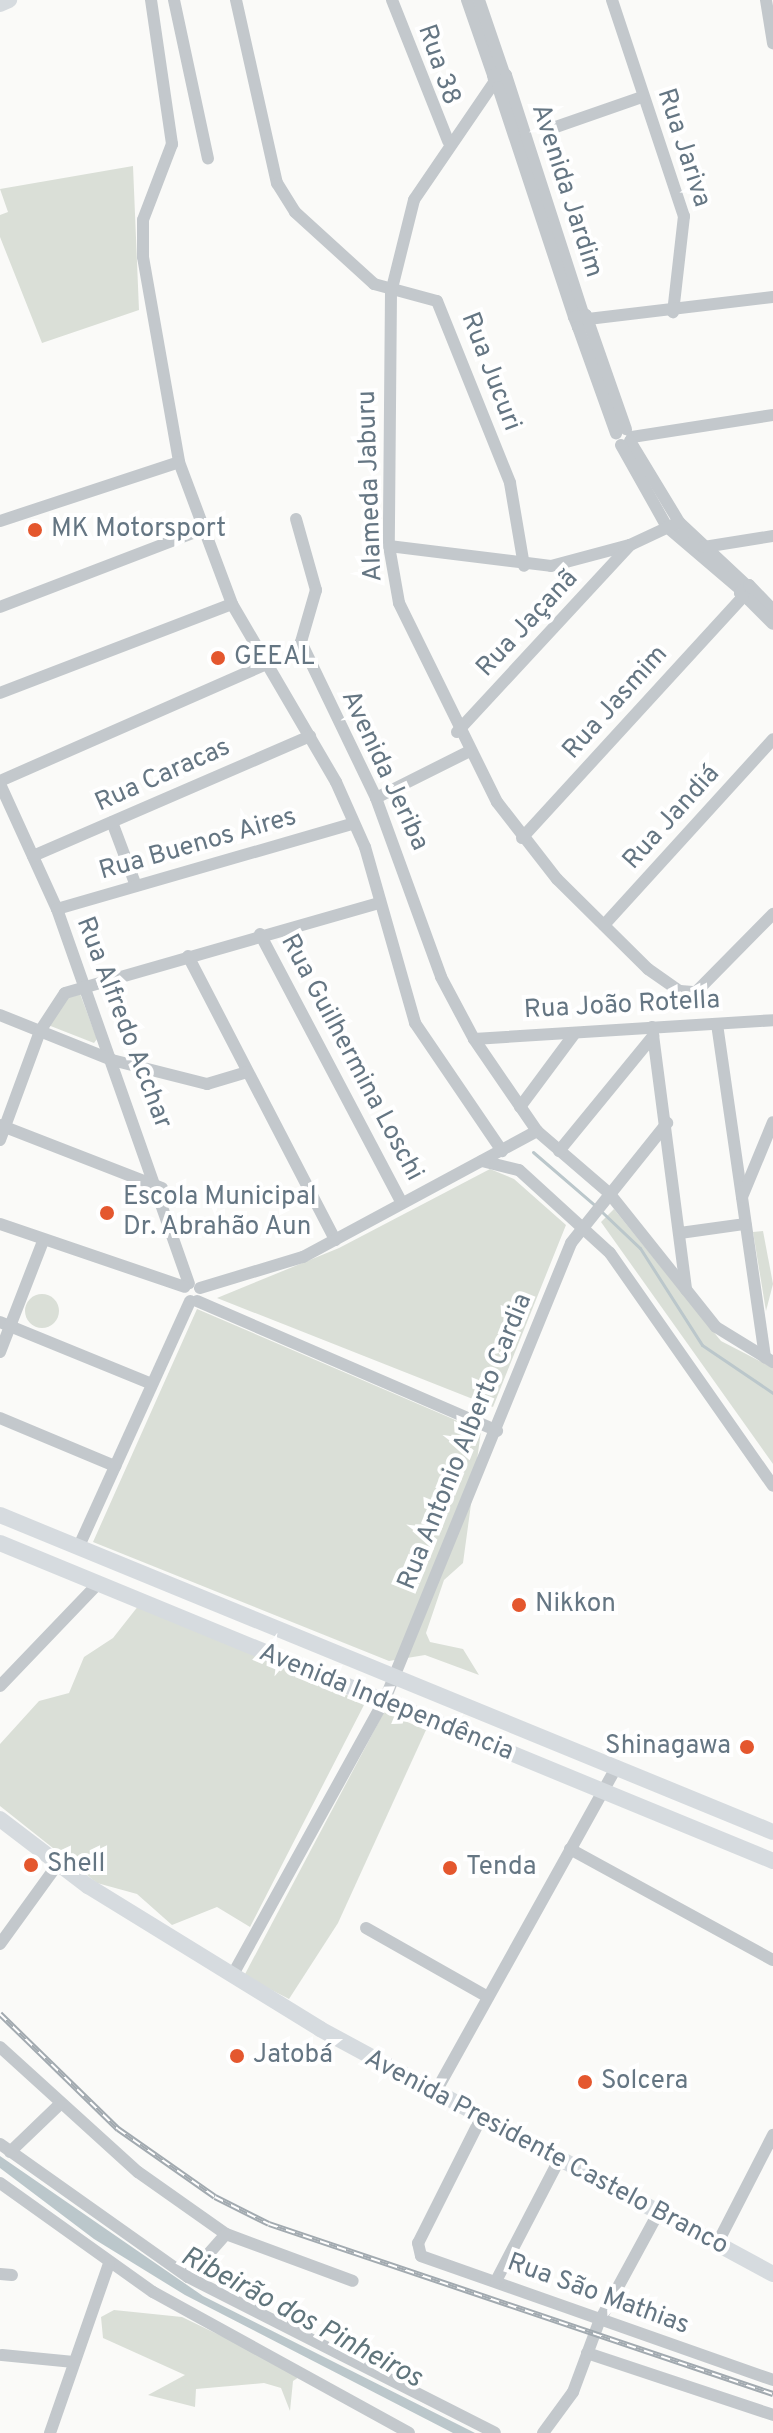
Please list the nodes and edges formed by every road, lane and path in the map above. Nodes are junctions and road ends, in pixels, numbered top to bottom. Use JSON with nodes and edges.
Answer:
{"nodes":[{"id":1,"x":9,"y":0,"type":"edge"},
{"id":2,"x":151,"y":0,"type":"edge"},
{"id":3,"x":174,"y":0,"type":"edge"},
{"id":4,"x":236,"y":0,"type":"edge"},
{"id":5,"x":392,"y":0,"type":"edge"},
{"id":6,"x":467,"y":0,"type":"edge"},
{"id":7,"x":479,"y":0,"type":"edge"},
{"id":8,"x":612,"y":0,"type":"edge"},
{"id":9,"x":766,"y":0,"type":"edge"},
{"id":10,"x":0,"y":4,"type":"edge"},
{"id":11,"x":773,"y":43,"type":"edge"},
{"id":12,"x":499,"y":80,"type":"junction"},
{"id":13,"x":642,"y":97,"type":"junction"},
{"id":14,"x":550,"y":129,"type":"dead end"},
{"id":15,"x":448,"y":141,"type":"junction"},
{"id":16,"x":208,"y":158,"type":"dead end"},
{"id":17,"x":391,"y":292,"type":"junction"},
{"id":18,"x":773,"y":297,"type":"edge"},
{"id":19,"x":673,"y":312,"type":"junction"},
{"id":20,"x":582,"y":320,"type":"junction"},
{"id":21,"x":773,"y":415,"type":"edge"},
{"id":22,"x":625,"y":437,"type":"junction"},
{"id":23,"x":179,"y":462,"type":"junction"},
{"id":24,"x":296,"y":519,"type":"dead end"},
{"id":25,"x":0,"y":521,"type":"edge"},
{"id":26,"x":673,"y":524,"type":"junction"},
{"id":27,"x":203,"y":529,"type":"junction"},
{"id":28,"x":773,"y":536,"type":"edge"},
{"id":29,"x":630,"y":545,"type":"junction"},
{"id":30,"x":389,"y":546,"type":"junction"},
{"id":31,"x":706,"y":546,"type":"junction"},
{"id":32,"x":693,"y":550,"type":"junction"},
{"id":33,"x":524,"y":566,"type":"junction"},
{"id":34,"x":746,"y":593,"type":"junction"},
{"id":35,"x":232,"y":604,"type":"junction"},
{"id":36,"x":0,"y":607,"type":"edge"},
{"id":37,"x":773,"y":610,"type":"edge"},
{"id":38,"x":773,"y":624,"type":"edge"},
{"id":39,"x":269,"y":663,"type":"junction"},
{"id":40,"x":0,"y":693,"type":"edge"},
{"id":41,"x":457,"y":732,"type":"junction"},
{"id":42,"x":310,"y":736,"type":"junction"},
{"id":43,"x":773,"y":739,"type":"edge"},
{"id":44,"x":468,"y":752,"type":"junction"},
{"id":45,"x":0,"y":782,"type":"edge"},
{"id":46,"x":376,"y":798,"type":"junction"},
{"id":47,"x":112,"y":822,"type":"junction"},
{"id":48,"x":352,"y":824,"type":"junction"},
{"id":49,"x":522,"y":838,"type":"junction"},
{"id":50,"x":33,"y":856,"type":"junction"},
{"id":51,"x":136,"y":886,"type":"junction"},
{"id":52,"x":376,"y":904,"type":"junction"},
{"id":53,"x":57,"y":909,"type":"junction"},
{"id":54,"x":773,"y":914,"type":"edge"},
{"id":55,"x":604,"y":925,"type":"junction"},
{"id":56,"x":260,"y":934,"type":"junction"},
{"id":57,"x":188,"y":956,"type":"junction"},
{"id":58,"x":84,"y":985,"type":"junction"},
{"id":59,"x":0,"y":1015,"type":"edge"},
{"id":60,"x":773,"y":1020,"type":"edge"},
{"id":61,"x":717,"y":1024,"type":"junction"},
{"id":62,"x":40,"y":1031,"type":"junction"},
{"id":63,"x":652,"y":1032,"type":"junction"},
{"id":64,"x":575,"y":1033,"type":"junction"},
{"id":65,"x":474,"y":1039,"type":"junction"},
{"id":66,"x":112,"y":1060,"type":"junction"},
{"id":67,"x":247,"y":1072,"type":"junction"},
{"id":68,"x":520,"y":1107,"type":"junction"},
{"id":69,"x":773,"y":1122,"type":"edge"},
{"id":70,"x":667,"y":1123,"type":"junction"},
{"id":71,"x":2,"y":1131,"type":"edge"},
{"id":72,"x":537,"y":1131,"type":"junction"},
{"id":73,"x":502,"y":1151,"type":"junction"},
{"id":74,"x":559,"y":1151,"type":"junction"},
{"id":75,"x":737,"y":1155,"type":"junction"},
{"id":76,"x":760,"y":1155,"type":"junction"},
{"id":77,"x":482,"y":1161,"type":"junction"},
{"id":78,"x":162,"y":1188,"type":"junction"},
{"id":79,"x":606,"y":1196,"type":"junction"},
{"id":80,"x":742,"y":1198,"type":"junction"},
{"id":81,"x":402,"y":1203,"type":"junction"},
{"id":82,"x":585,"y":1221,"type":"junction"},
{"id":83,"x":0,"y":1224,"type":"edge"},
{"id":84,"x":745,"y":1224,"type":"junction"},
{"id":85,"x":597,"y":1238,"type":"junction"},
{"id":86,"x":335,"y":1240,"type":"junction"},
{"id":87,"x":681,"y":1240,"type":"junction"},
{"id":88,"x":43,"y":1241,"type":"junction"},
{"id":89,"x":566,"y":1253,"type":"junction"},
{"id":90,"x":665,"y":1260,"type":"junction"},
{"id":91,"x":687,"y":1291,"type":"junction"},
{"id":92,"x":192,"y":1293,"type":"junction"},
{"id":93,"x":5,"y":1324,"type":"edge"},
{"id":94,"x":0,"y":1352,"type":"edge"},
{"id":95,"x":769,"y":1360,"type":"edge"},
{"id":96,"x":152,"y":1384,"type":"junction"},
{"id":97,"x":0,"y":1418,"type":"edge"},
{"id":98,"x":497,"y":1431,"type":"junction"},
{"id":99,"x":115,"y":1466,"type":"junction"},
{"id":100,"x":758,"y":1467,"type":"junction"},
{"id":101,"x":773,"y":1473,"type":"edge"},
{"id":102,"x":773,"y":1486,"type":"edge"},
{"id":103,"x":0,"y":1515,"type":"edge"},
{"id":104,"x":79,"y":1546,"type":"junction"},
{"id":105,"x":3,"y":1548,"type":"edge"},
{"id":106,"x":125,"y":1564,"type":"junction"},
{"id":107,"x":149,"y":1574,"type":"junction"},
{"id":108,"x":97,"y":1585,"type":"junction"},
{"id":109,"x":115,"y":1592,"type":"junction"},
{"id":110,"x":138,"y":1602,"type":"junction"},
{"id":111,"x":392,"y":1677,"type":"junction"},
{"id":112,"x":0,"y":1686,"type":"edge"},
{"id":113,"x":382,"y":1704,"type":"junction"},
{"id":114,"x":617,"y":1766,"type":"junction"},
{"id":115,"x":603,"y":1791,"type":"junction"},
{"id":116,"x":0,"y":1819,"type":"edge"},
{"id":117,"x":773,"y":1832,"type":"edge"},
{"id":118,"x":570,"y":1849,"type":"junction"},
{"id":119,"x":773,"y":1861,"type":"edge"},
{"id":120,"x":58,"y":1864,"type":"junction"},
{"id":121,"x":366,"y":1928,"type":"dead end"},
{"id":122,"x":0,"y":1944,"type":"edge"},
{"id":123,"x":773,"y":1960,"type":"edge"},
{"id":124,"x":232,"y":1976,"type":"junction"},
{"id":125,"x":488,"y":1997,"type":"junction"},
{"id":126,"x":0,"y":2047,"type":"edge"},
{"id":127,"x":435,"y":2093,"type":"junction"},
{"id":128,"x":59,"y":2105,"type":"junction"},
{"id":129,"x":481,"y":2118,"type":"junction"},
{"id":130,"x":773,"y":2135,"type":"edge"},
{"id":131,"x":5,"y":2148,"type":"edge"},
{"id":132,"x":559,"y":2160,"type":"junction"},
{"id":133,"x":767,"y":2162,"type":"edge"},
{"id":134,"x":0,"y":2183,"type":"edge"},
{"id":135,"x":657,"y":2215,"type":"junction"},
{"id":136,"x":226,"y":2234,"type":"junction"},
{"id":137,"x":716,"y":2246,"type":"junction"},
{"id":138,"x":109,"y":2264,"type":"junction"},
{"id":139,"x":773,"y":2274,"type":"edge"},
{"id":140,"x":188,"y":2277,"type":"junction"},
{"id":141,"x":353,"y":2281,"type":"dead end"},
{"id":142,"x":496,"y":2281,"type":"junction"},
{"id":143,"x":599,"y":2322,"type":"junction"},
{"id":144,"x":587,"y":2353,"type":"junction"},
{"id":145,"x":2,"y":2355,"type":"edge"},
{"id":146,"x":74,"y":2362,"type":"junction"},
{"id":147,"x":773,"y":2380,"type":"edge"},
{"id":148,"x":773,"y":2415,"type":"edge"},
{"id":149,"x":50,"y":2433,"type":"edge"},
{"id":150,"x":409,"y":2433,"type":"edge"},
{"id":151,"x":495,"y":2433,"type":"edge"},
{"id":152,"x":543,"y":2433,"type":"edge"}],
"edges":[{"from":1,"to":10,"type":"main road"},
{"from":2,"to":23,"type":"street"},
{"from":3,"to":16,"type":"street"},
{"from":4,"to":17,"type":"street"},
{"from":5,"to":15,"type":"street","name":"Rua 38"},
{"from":6,"to":12,"type":"street","name":"Avenida Jardim"},
{"from":7,"to":12,"type":"street","name":"Avenida Jardim"},
{"from":8,"to":13,"type":"street","name":"Rua Jariva"},
{"from":9,"to":11,"type":"street"},
{"from":12,"to":15,"type":"street","name":"Alameda Jaburu"},
{"from":12,"to":20,"type":"street","name":"Avenida Jardim"},
{"from":13,"to":14,"type":"street"},
{"from":13,"to":19,"type":"street","name":"Rua Jariva"},
{"from":15,"to":17,"type":"street","name":"Alameda Jaburu"},
{"from":17,"to":30,"type":"street","name":"Alameda Jaburu"},
{"from":17,"to":33,"type":"street","name":"Rua Jucuri"},
{"from":18,"to":19,"type":"street"},
{"from":19,"to":20,"type":"street"},
{"from":20,"to":22,"type":"street","name":"Avenida Jardim"},
{"from":21,"to":22,"type":"street"},
{"from":22,"to":26,"type":"street","name":"Avenida Jardim"},
{"from":23,"to":25,"type":"street"},
{"from":23,"to":27,"type":"street"},
{"from":24,"to":46,"type":"street","name":"Avenida Jeriba"},
{"from":26,"to":29,"type":"street"},
{"from":26,"to":31,"type":"street","name":"Avenida Jardim"},
{"from":26,"to":32,"type":"street","name":"Avenida Jardim"},
{"from":27,"to":35,"type":"street"},
{"from":27,"to":36,"type":"street"},
{"from":28,"to":31,"type":"street"},
{"from":29,"to":33,"type":"street"},
{"from":29,"to":41,"type":"street","name":"Rua Jaçanã"},
{"from":30,"to":33,"type":"street"},
{"from":30,"to":41,"type":"street","name":"Alameda Jaburu"},
{"from":31,"to":32,"type":"street"},
{"from":31,"to":34,"type":"street","name":"Avenida Jardim"},
{"from":32,"to":34,"type":"street","name":"Avenida Jardim"},
{"from":34,"to":37,"type":"street","name":"Avenida Jardim"},
{"from":34,"to":38,"type":"street","name":"Avenida Jardim"},
{"from":34,"to":49,"type":"street","name":"Rua Jasmim"},
{"from":35,"to":39,"type":"street"},
{"from":35,"to":40,"type":"street"},
{"from":39,"to":42,"type":"street"},
{"from":39,"to":45,"type":"street"},
{"from":41,"to":44,"type":"street","name":"Alameda Jaburu"},
{"from":42,"to":47,"type":"street","name":"Rua Caracas"},
{"from":42,"to":48,"type":"street"},
{"from":43,"to":55,"type":"street","name":"Rua Jandiá"},
{"from":44,"to":46,"type":"street"},
{"from":44,"to":49,"type":"street","name":"Alameda Jaburu"},
{"from":45,"to":50,"type":"street","name":"Rua Alfredo Acchar"},
{"from":46,"to":65,"type":"street","name":"Avenida Jeriba"},
{"from":47,"to":50,"type":"street","name":"Rua Caracas"},
{"from":47,"to":51,"type":"street"},
{"from":48,"to":51,"type":"street","name":"Rua Buenos Aires"},
{"from":48,"to":52,"type":"street"},
{"from":49,"to":55,"type":"street","name":"Alameda Jaburu"},
{"from":50,"to":53,"type":"street","name":"Rua Alfredo Acchar"},
{"from":51,"to":53,"type":"street","name":"Rua Buenos Aires"},
{"from":52,"to":56,"type":"street"},
{"from":52,"to":73,"type":"street"},
{"from":53,"to":58,"type":"street","name":"Rua Alfredo Acchar"},
{"from":54,"to":55,"type":"street","name":"Alameda Jaburu"},
{"from":56,"to":57,"type":"street"},
{"from":56,"to":81,"type":"street","name":"Rua Guilhermina Loschi"},
{"from":57,"to":58,"type":"street"},
{"from":57,"to":67,"type":"street"},
{"from":58,"to":62,"type":"street"},
{"from":58,"to":66,"type":"street","name":"Rua Alfredo Acchar"},
{"from":59,"to":62,"type":"street"},
{"from":60,"to":61,"type":"street","name":"Rua João Rotella"},
{"from":61,"to":63,"type":"street","name":"Rua João Rotella"},
{"from":61,"to":75,"type":"street"},
{"from":62,"to":66,"type":"street"},
{"from":62,"to":71,"type":"street"},
{"from":63,"to":64,"type":"street","name":"Rua João Rotella"},
{"from":63,"to":70,"type":"street"},
{"from":63,"to":74,"type":"street"},
{"from":64,"to":65,"type":"street","name":"Rua João Rotella"},
{"from":64,"to":68,"type":"street"},
{"from":65,"to":68,"type":"street","name":"Avenida Jeriba"},
{"from":66,"to":67,"type":"street"},
{"from":66,"to":78,"type":"street","name":"Rua Alfredo Acchar"},
{"from":67,"to":86,"type":"street"},
{"from":68,"to":72,"type":"street","name":"Avenida Jeriba"},
{"from":69,"to":76,"type":"street"},
{"from":70,"to":79,"type":"street","name":"Rua Antonio Alberto Cardia"},
{"from":70,"to":87,"type":"street"},
{"from":71,"to":78,"type":"street"},
{"from":72,"to":73,"type":"street"},
{"from":72,"to":74,"type":"street","name":"Avenida Jeriba"},
{"from":73,"to":77,"type":"street"},
{"from":74,"to":79,"type":"street","name":"Avenida Jeriba"},
{"from":75,"to":76,"type":"street"},
{"from":75,"to":80,"type":"street"},
{"from":76,"to":80,"type":"street"},
{"from":77,"to":81,"type":"street"},
{"from":77,"to":82,"type":"street"},
{"from":78,"to":92,"type":"street","name":"Rua Alfredo Acchar"},
{"from":79,"to":82,"type":"street","name":"Rua Antonio Alberto Cardia"},
{"from":79,"to":90,"type":"street","name":"Avenida Jeriba"},
{"from":80,"to":84,"type":"street"},
{"from":81,"to":86,"type":"street"},
{"from":82,"to":85,"type":"street"},
{"from":82,"to":89,"type":"street","name":"Rua Antonio Alberto Cardia"},
{"from":83,"to":88,"type":"street"},
{"from":84,"to":87,"type":"street"},
{"from":84,"to":95,"type":"street"},
{"from":85,"to":89,"type":"street"},
{"from":85,"to":100,"type":"street"},
{"from":86,"to":92,"type":"street"},
{"from":87,"to":90,"type":"street"},
{"from":87,"to":91,"type":"street"},
{"from":88,"to":92,"type":"street"},
{"from":88,"to":93,"type":"street"},
{"from":89,"to":98,"type":"street","name":"Rua Antonio Alberto Cardia"},
{"from":90,"to":91,"type":"street","name":"Avenida Jeriba"},
{"from":91,"to":95,"type":"street","name":"Avenida Jeriba"},
{"from":92,"to":96,"type":"street"},
{"from":92,"to":98,"type":"street"},
{"from":93,"to":94,"type":"street"},
{"from":93,"to":96,"type":"street"},
{"from":96,"to":99,"type":"street"},
{"from":97,"to":99,"type":"street"},
{"from":98,"to":111,"type":"street","name":"Rua Antonio Alberto Cardia"},
{"from":99,"to":104,"type":"street"},
{"from":100,"to":101,"type":"street"},
{"from":100,"to":102,"type":"street"},
{"from":103,"to":104,"type":"main road","name":"Avenida Independência"},
{"from":104,"to":106,"type":"main road","name":"Avenida Independência"},
{"from":105,"to":108,"type":"main road","name":"Avenida Independência"},
{"from":106,"to":107,"type":"main road","name":"Avenida Independência"},
{"from":106,"to":109,"type":"main road"},
{"from":107,"to":110,"type":"main road"},
{"from":107,"to":111,"type":"main road","name":"Avenida Independência"},
{"from":108,"to":109,"type":"main road","name":"Avenida Independência"},
{"from":108,"to":112,"type":"street"},
{"from":109,"to":110,"type":"main road","name":"Avenida Independência"},
{"from":110,"to":113,"type":"main road","name":"Avenida Independência"},
{"from":111,"to":113,"type":"street","name":"Rua Antonio Alberto Cardia"},
{"from":111,"to":114,"type":"main road","name":"Avenida Independência"},
{"from":113,"to":115,"type":"main road","name":"Avenida Independência"},
{"from":113,"to":124,"type":"street","name":"Rua Antonio Alberto Cardia"},
{"from":114,"to":115,"type":"street"},
{"from":114,"to":117,"type":"main road","name":"Avenida Independência"},
{"from":115,"to":118,"type":"street"},
{"from":115,"to":119,"type":"main road","name":"Avenida Independência"},
{"from":116,"to":120,"type":"main road","name":"Avenida Presidente Castelo Branco"},
{"from":118,"to":123,"type":"street"},
{"from":118,"to":125,"type":"street"},
{"from":120,"to":122,"type":"street"},
{"from":120,"to":124,"type":"main road","name":"Avenida Presidente Castelo Branco"},
{"from":121,"to":125,"type":"street"},
{"from":124,"to":127,"type":"main road","name":"Avenida Presidente Castelo Branco"},
{"from":125,"to":127,"type":"street"},
{"from":126,"to":128,"type":"street"},
{"from":127,"to":129,"type":"main road","name":"Avenida Presidente Castelo Branco"},
{"from":128,"to":131,"type":"street"},
{"from":128,"to":136,"type":"street"},
{"from":129,"to":132,"type":"main road","name":"Avenida Presidente Castelo Branco"},
{"from":129,"to":142,"type":"street","name":"Rua São Mathias"},
{"from":130,"to":133,"type":"street"},
{"from":131,"to":140,"type":"street"},
{"from":132,"to":135,"type":"main road","name":"Avenida Presidente Castelo Branco"},
{"from":132,"to":142,"type":"street"},
{"from":133,"to":137,"type":"street"},
{"from":134,"to":138,"type":"street"},
{"from":135,"to":137,"type":"main road","name":"Avenida Presidente Castelo Branco"},
{"from":135,"to":143,"type":"street"},
{"from":136,"to":140,"type":"street"},
{"from":136,"to":141,"type":"street"},
{"from":137,"to":139,"type":"main road","name":"Avenida Presidente Castelo Branco"},
{"from":138,"to":146,"type":"street"},
{"from":138,"to":150,"type":"street"},
{"from":140,"to":151,"type":"street"},
{"from":142,"to":143,"type":"street","name":"Rua São Mathias"},
{"from":143,"to":144,"type":"street"},
{"from":143,"to":147,"type":"street","name":"Rua São Mathias"},
{"from":144,"to":148,"type":"street"},
{"from":144,"to":152,"type":"street"},
{"from":145,"to":146,"type":"street"},
{"from":146,"to":149,"type":"street"}]}
